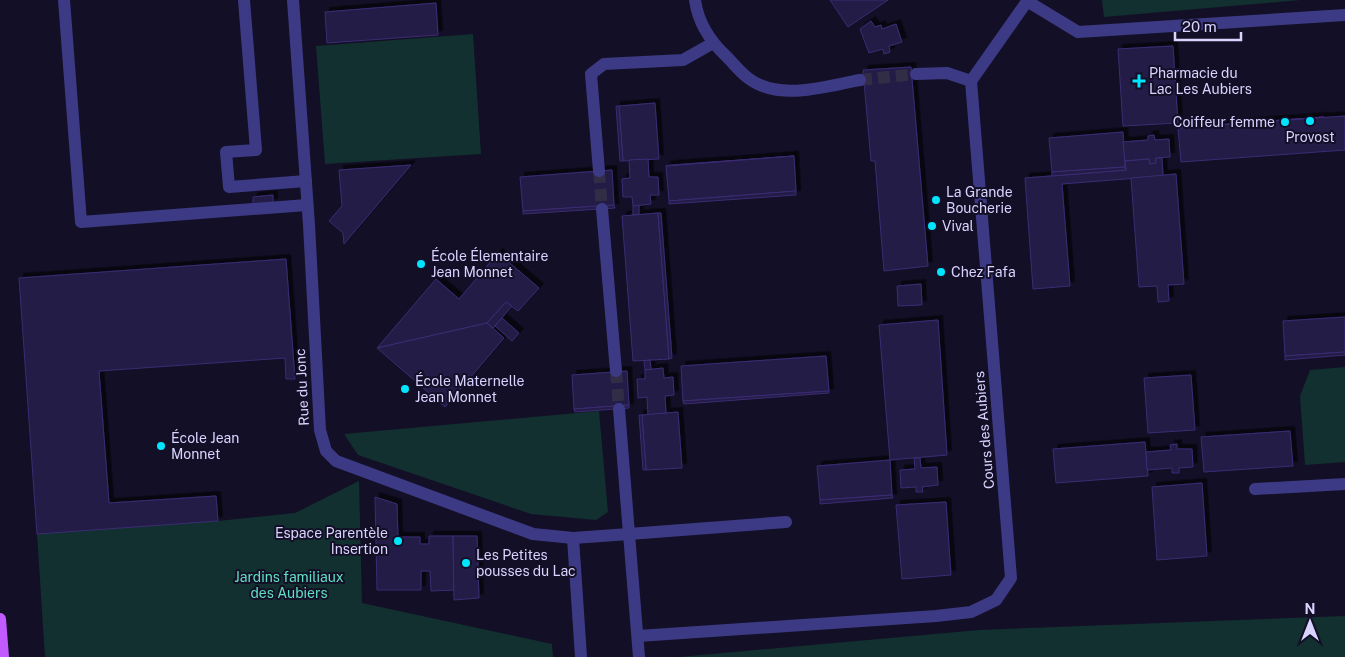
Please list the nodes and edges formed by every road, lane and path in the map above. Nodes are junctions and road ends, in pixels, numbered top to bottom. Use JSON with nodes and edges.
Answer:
{"nodes":[{"id":1,"x":64,"y":0,"type":"edge"},
{"id":2,"x":244,"y":0,"type":"edge"},
{"id":3,"x":292,"y":0,"type":"edge"},
{"id":4,"x":695,"y":0,"type":"edge"},
{"id":5,"x":1028,"y":1,"type":"edge"},
{"id":6,"x":1345,"y":15,"type":"edge"},
{"id":7,"x":713,"y":43,"type":"junction"},
{"id":8,"x":916,"y":74,"type":"tunnel mouth"},
{"id":9,"x":860,"y":80,"type":"tunnel mouth"},
{"id":10,"x":971,"y":81,"type":"junction"},
{"id":11,"x":599,"y":171,"type":"tunnel mouth"},
{"id":12,"x":306,"y":181,"type":"junction"},
{"id":13,"x":307,"y":205,"type":"junction"},
{"id":14,"x":602,"y":209,"type":"tunnel mouth"},
{"id":15,"x":616,"y":371,"type":"tunnel mouth"},
{"id":16,"x":619,"y":409,"type":"tunnel mouth"},
{"id":17,"x":1345,"y":484,"type":"edge"},
{"id":18,"x":1254,"y":489,"type":"dead end"},
{"id":19,"x":786,"y":522,"type":"dead end"},
{"id":20,"x":629,"y":534,"type":"junction"},
{"id":21,"x":573,"y":538,"type":"junction"},
{"id":22,"x":0,"y":619,"type":"edge"},
{"id":23,"x":638,"y":636,"type":"junction"},
{"id":24,"x":3,"y":657,"type":"edge"},
{"id":25,"x":581,"y":657,"type":"edge"},
{"id":26,"x":639,"y":657,"type":"edge"}],
"edges":[{"from":1,"to":13,"type":"street"},
{"from":2,"to":12,"type":"street"},
{"from":3,"to":12,"type":"street","name":"Rue du Jonc"},
{"from":4,"to":7,"type":"street"},
{"from":5,"to":6,"type":"street"},
{"from":5,"to":10,"type":"street"},
{"from":7,"to":9,"type":"street"},
{"from":7,"to":11,"type":"street"},
{"from":8,"to":10,"type":"street"},
{"from":10,"to":23,"type":"street","name":"Cours des Aubiers"},
{"from":12,"to":13,"type":"street","name":"Rue du Jonc"},
{"from":13,"to":21,"type":"street","name":"Rue du Jonc"},
{"from":14,"to":15,"type":"street"},
{"from":16,"to":20,"type":"street"},
{"from":17,"to":18,"type":"street"},
{"from":19,"to":20,"type":"street","name":"Rue du Jonc"},
{"from":20,"to":21,"type":"street","name":"Rue du Jonc"},
{"from":20,"to":23,"type":"street"},
{"from":21,"to":25,"type":"street"},
{"from":22,"to":24,"type":"main road"},
{"from":23,"to":26,"type":"street"}]}
